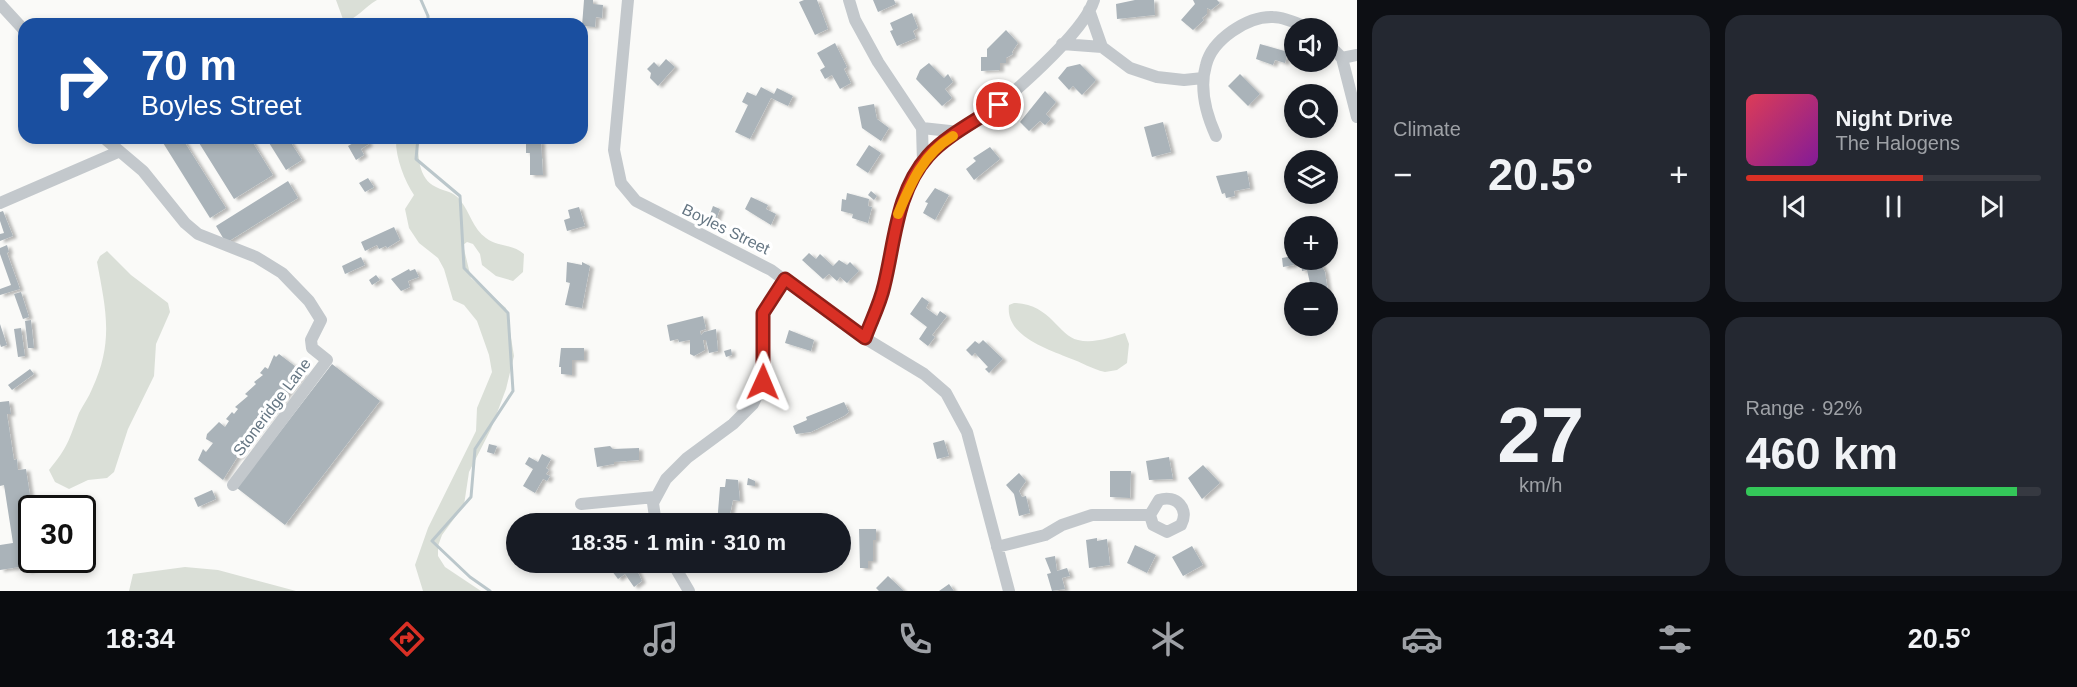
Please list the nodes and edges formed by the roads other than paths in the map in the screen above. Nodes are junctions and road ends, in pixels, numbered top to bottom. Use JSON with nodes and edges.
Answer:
{"nodes":[{"id":1,"x":628,"y":0,"type":"edge"},
{"id":2,"x":849,"y":0,"type":"edge"},
{"id":3,"x":0,"y":4,"type":"edge"},
{"id":4,"x":1091,"y":5,"type":"edge"},
{"id":5,"x":1284,"y":20,"type":"edge"},
{"id":6,"x":18,"y":24,"type":"edge"},
{"id":7,"x":1062,"y":44,"type":"junction"},
{"id":8,"x":1102,"y":47,"type":"junction"},
{"id":9,"x":1338,"y":54,"type":"edge"},
{"id":10,"x":1357,"y":56,"type":"edge"},
{"id":11,"x":1342,"y":58,"type":"junction"},
{"id":12,"x":1203,"y":78,"type":"junction"},
{"id":13,"x":1357,"y":117,"type":"edge"},
{"id":14,"x":922,"y":128,"type":"junction"},
{"id":15,"x":959,"y":132,"type":"junction"},
{"id":16,"x":1216,"y":136,"type":"dead end"},
{"id":17,"x":110,"y":144,"type":"edge"},
{"id":18,"x":118,"y":152,"type":"junction"},
{"id":19,"x":923,"y":163,"type":"junction"},
{"id":20,"x":0,"y":203,"type":"edge"},
{"id":21,"x":785,"y":279,"type":"junction"},
{"id":22,"x":865,"y":338,"type":"junction"},
{"id":23,"x":233,"y":485,"type":"dead end"},
{"id":24,"x":655,"y":497,"type":"junction"},
{"id":25,"x":581,"y":504,"type":"dead end"},
{"id":26,"x":656,"y":513,"type":"edge"},
{"id":27,"x":1150,"y":515,"type":"dead end"},
{"id":28,"x":997,"y":547,"type":"junction"},
{"id":29,"x":678,"y":573,"type":"edge"},
{"id":30,"x":689,"y":591,"type":"edge"},
{"id":31,"x":1009,"y":591,"type":"edge"}],
"edges":[{"from":1,"to":21,"type":"street","name":"Boyles Street"},
{"from":2,"to":14,"type":"street"},
{"from":3,"to":6,"type":"street"},
{"from":4,"to":7,"type":"street"},
{"from":4,"to":8,"type":"street"},
{"from":5,"to":12,"type":"street"},
{"from":7,"to":8,"type":"street"},
{"from":7,"to":15,"type":"street"},
{"from":8,"to":12,"type":"street"},
{"from":9,"to":11,"type":"street"},
{"from":10,"to":11,"type":"street"},
{"from":11,"to":13,"type":"street"},
{"from":12,"to":16,"type":"street"},
{"from":14,"to":15,"type":"street"},
{"from":14,"to":19,"type":"street"},
{"from":15,"to":19,"type":"street"},
{"from":17,"to":18,"type":"street","name":"Stoneridge Lane"},
{"from":18,"to":20,"type":"street"},
{"from":18,"to":23,"type":"street","name":"Stoneridge Lane"},
{"from":19,"to":22,"type":"street"},
{"from":21,"to":22,"type":"street","name":"Boyles Street"},
{"from":21,"to":24,"type":"street"},
{"from":22,"to":28,"type":"street","name":"Boyles Street"},
{"from":24,"to":25,"type":"street"},
{"from":24,"to":26,"type":"street"},
{"from":27,"to":28,"type":"street"},
{"from":28,"to":31,"type":"street","name":"Boyles Street"},
{"from":29,"to":30,"type":"street"}]}
